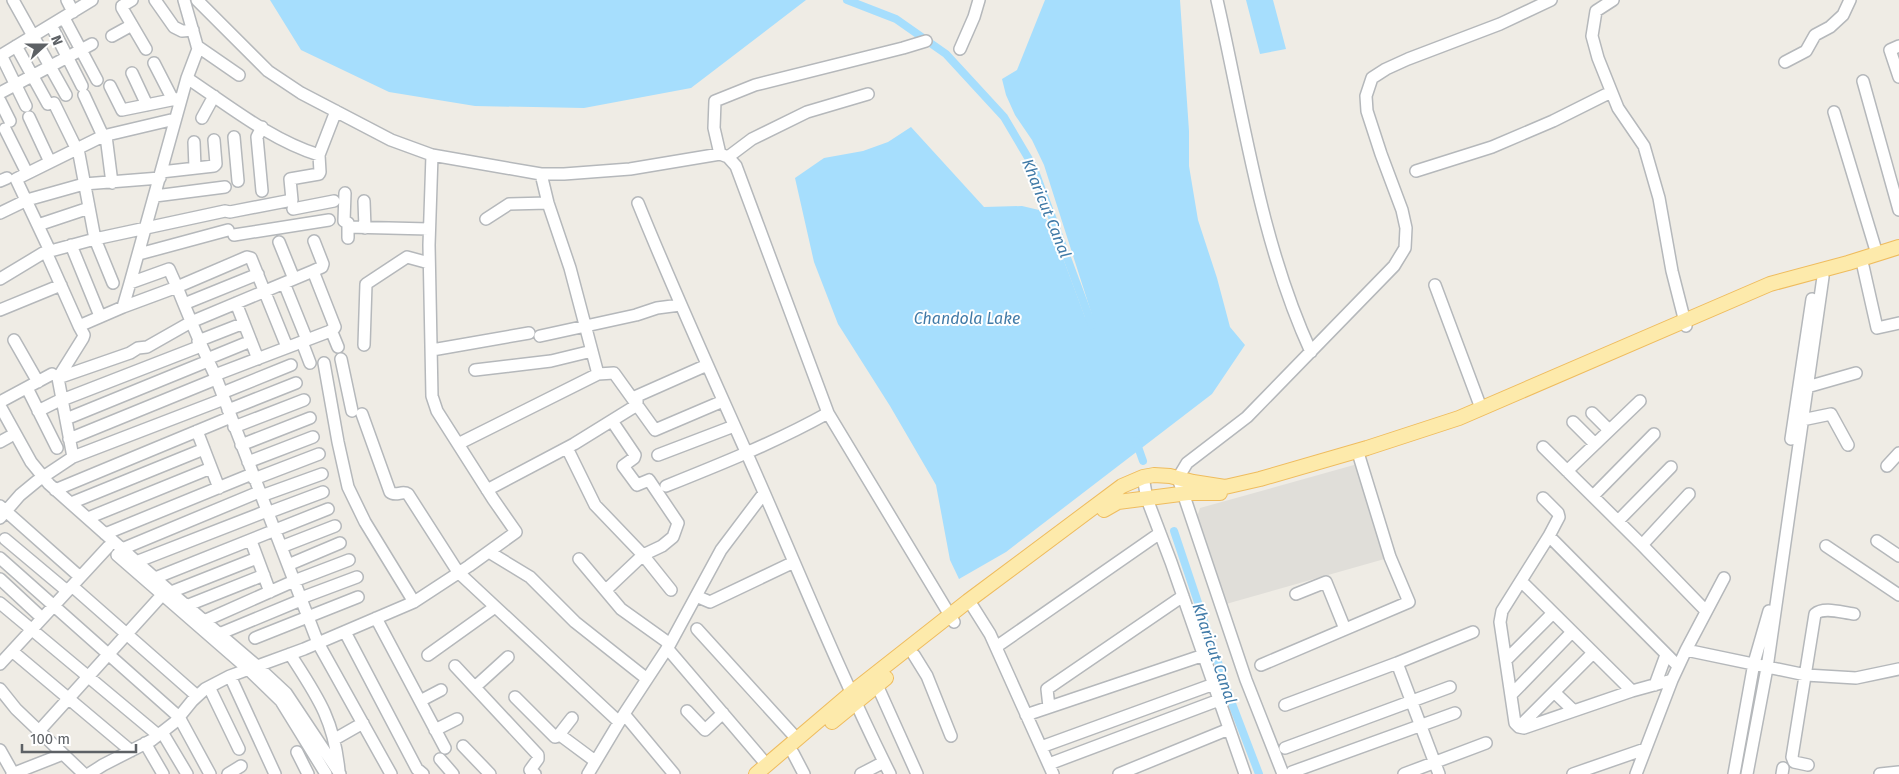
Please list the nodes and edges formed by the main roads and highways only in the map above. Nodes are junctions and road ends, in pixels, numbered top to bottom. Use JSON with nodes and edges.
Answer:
{"nodes":[{"id":1,"x":1899,"y":248,"type":"edge"},
{"id":2,"x":1899,"y":256,"type":"edge"},
{"id":3,"x":1818,"y":274,"type":"junction"},
{"id":4,"x":1684,"y":323,"type":"junction"},
{"id":5,"x":952,"y":619,"type":"junction"},
{"id":6,"x":853,"y":698,"type":"junction"},
{"id":7,"x":767,"y":769,"type":"edge"},
{"id":8,"x":756,"y":774,"type":"edge"}],
"edges":[{"from":1,"to":3,"type":"main road"},
{"from":2,"to":3,"type":"main road"},
{"from":3,"to":4,"type":"main road"},
{"from":4,"to":5,"type":"main road"},
{"from":4,"to":5,"type":"main road"},
{"from":5,"to":6,"type":"main road"},
{"from":5,"to":6,"type":"main road"},
{"from":6,"to":7,"type":"main road"},
{"from":6,"to":7,"type":"main road"},
{"from":7,"to":8,"type":"main road"}]}
